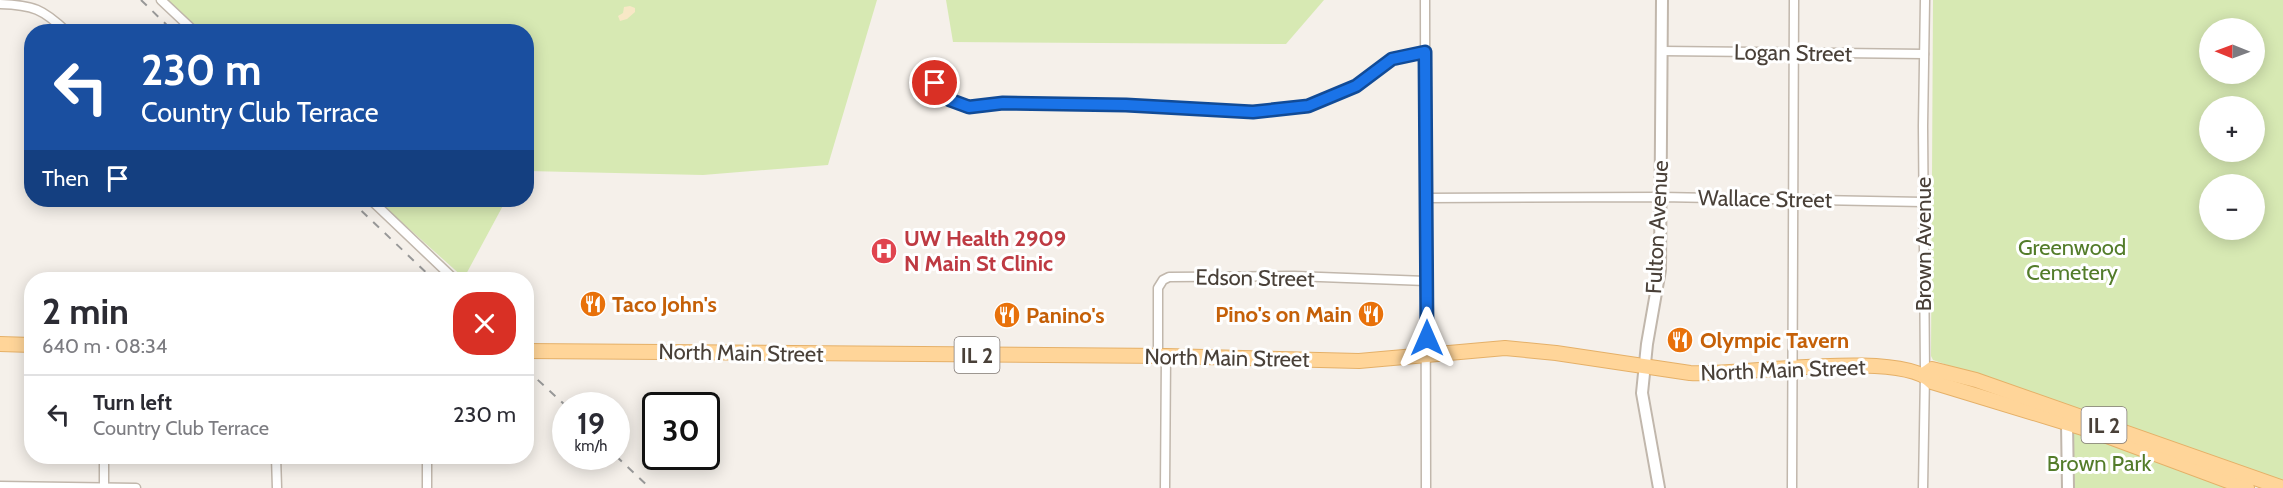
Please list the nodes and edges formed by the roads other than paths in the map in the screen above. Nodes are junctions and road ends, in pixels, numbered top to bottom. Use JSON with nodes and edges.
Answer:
{"nodes":[{"id":1,"x":161,"y":0,"type":"edge"},
{"id":2,"x":1425,"y":0,"type":"edge"},
{"id":3,"x":1662,"y":0,"type":"edge"},
{"id":4,"x":1794,"y":0,"type":"edge"},
{"id":5,"x":1925,"y":0,"type":"edge"},
{"id":6,"x":0,"y":4,"type":"edge"},
{"id":7,"x":59,"y":24,"type":"edge"},
{"id":8,"x":186,"y":24,"type":"edge"},
{"id":9,"x":1662,"y":51,"type":"junction"},
{"id":10,"x":1425,"y":52,"type":"junction"},
{"id":11,"x":1794,"y":54,"type":"junction"},
{"id":12,"x":1924,"y":54,"type":"junction"},
{"id":13,"x":918,"y":72,"type":"dead end"},
{"id":14,"x":1661,"y":197,"type":"junction"},
{"id":15,"x":1426,"y":198,"type":"junction"},
{"id":16,"x":1794,"y":200,"type":"junction"},
{"id":17,"x":1923,"y":202,"type":"junction"},
{"id":18,"x":378,"y":207,"type":"edge"},
{"id":19,"x":447,"y":272,"type":"edge"},
{"id":20,"x":1426,"y":281,"type":"junction"},
{"id":21,"x":0,"y":344,"type":"edge"},
{"id":22,"x":24,"y":345,"type":"edge"},
{"id":23,"x":534,"y":349,"type":"edge"},
{"id":24,"x":1162,"y":356,"type":"junction"},
{"id":25,"x":1427,"y":356,"type":"junction"},
{"id":26,"x":1644,"y":366,"type":"junction"},
{"id":27,"x":1791,"y":367,"type":"junction"},
{"id":28,"x":1925,"y":374,"type":"junction"},
{"id":29,"x":2067,"y":423,"type":"junction"},
{"id":30,"x":104,"y":464,"type":"edge"},
{"id":31,"x":276,"y":464,"type":"edge"},
{"id":32,"x":427,"y":464,"type":"edge"},
{"id":33,"x":0,"y":486,"type":"edge"},
{"id":34,"x":104,"y":488,"type":"edge"},
{"id":35,"x":136,"y":488,"type":"edge"},
{"id":36,"x":277,"y":488,"type":"edge"},
{"id":37,"x":427,"y":488,"type":"edge"},
{"id":38,"x":1165,"y":488,"type":"edge"},
{"id":39,"x":1426,"y":488,"type":"edge"},
{"id":40,"x":1659,"y":488,"type":"edge"},
{"id":41,"x":1792,"y":488,"type":"edge"},
{"id":42,"x":1923,"y":488,"type":"edge"},
{"id":43,"x":2068,"y":488,"type":"edge"},
{"id":44,"x":2247,"y":488,"type":"edge"},
{"id":45,"x":2283,"y":488,"type":"edge"}],
"edges":[{"from":1,"to":8,"type":"street"},
{"from":2,"to":10,"type":"street"},
{"from":3,"to":9,"type":"street","name":"Fulton Avenue"},
{"from":4,"to":11,"type":"street"},
{"from":5,"to":12,"type":"street","name":"Brown Avenue"},
{"from":6,"to":7,"type":"street"},
{"from":9,"to":11,"type":"street","name":"Logan Street"},
{"from":9,"to":14,"type":"street","name":"Fulton Avenue"},
{"from":10,"to":13,"type":"street"},
{"from":10,"to":15,"type":"street"},
{"from":11,"to":12,"type":"street","name":"Logan Street"},
{"from":11,"to":16,"type":"street"},
{"from":12,"to":17,"type":"street","name":"Brown Avenue"},
{"from":14,"to":15,"type":"street","name":"Wallace Street"},
{"from":14,"to":16,"type":"street","name":"Wallace Street"},
{"from":14,"to":26,"type":"street","name":"Fulton Avenue"},
{"from":15,"to":20,"type":"street"},
{"from":16,"to":17,"type":"street","name":"Wallace Street"},
{"from":16,"to":27,"type":"street"},
{"from":17,"to":28,"type":"street","name":"Brown Avenue"},
{"from":18,"to":19,"type":"street"},
{"from":20,"to":24,"type":"street","name":"Edson Street"},
{"from":20,"to":25,"type":"street"},
{"from":21,"to":22,"type":"main road"},
{"from":23,"to":24,"type":"main road","name":"North Main Street","number":"IL 2"},
{"from":24,"to":25,"type":"main road","name":"North Main Street","number":"IL 2"},
{"from":24,"to":38,"type":"street","name":"Edson Street"},
{"from":25,"to":26,"type":"main road","name":"North Main Street","number":"IL 2"},
{"from":25,"to":39,"type":"street"},
{"from":26,"to":27,"type":"main road","name":"North Main Street","number":"IL 2"},
{"from":26,"to":40,"type":"street","name":"Fulton Avenue"},
{"from":27,"to":28,"type":"main road","name":"North Main Street","number":"IL 2"},
{"from":27,"to":41,"type":"street"},
{"from":28,"to":29,"type":"main road","name":"North Main Street","number":"IL 2"},
{"from":28,"to":42,"type":"street","name":"Brown Avenue"},
{"from":28,"to":45,"type":"main road","name":"North Main Street","number":"IL 2"},
{"from":29,"to":43,"type":"street"},
{"from":29,"to":44,"type":"main road","name":"North Main Street","number":"IL 2"},
{"from":30,"to":34,"type":"street"},
{"from":31,"to":36,"type":"street"},
{"from":32,"to":37,"type":"street"},
{"from":33,"to":34,"type":"street"},
{"from":34,"to":35,"type":"street"}]}
